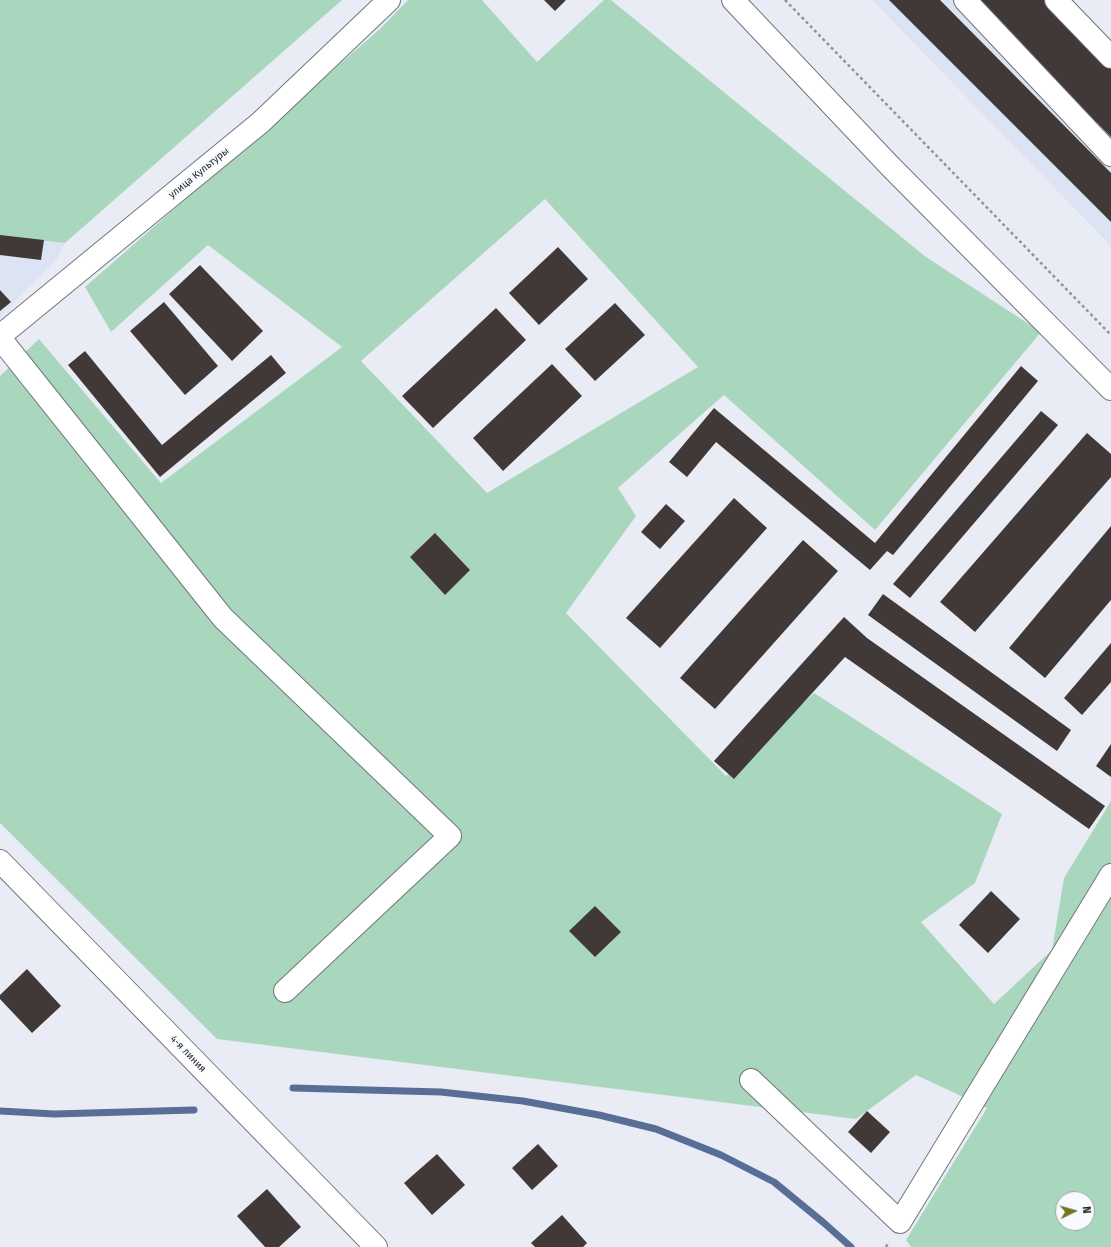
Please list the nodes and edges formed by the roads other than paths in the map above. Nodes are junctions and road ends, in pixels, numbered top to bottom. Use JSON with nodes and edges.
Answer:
{"nodes":[{"id":1,"x":389,"y":0,"type":"edge"},
{"id":2,"x":732,"y":0,"type":"edge"},
{"id":3,"x":965,"y":0,"type":"edge"},
{"id":4,"x":1056,"y":0,"type":"edge"},
{"id":5,"x":1111,"y":57,"type":"edge"},
{"id":6,"x":1111,"y":155,"type":"edge"},
{"id":7,"x":0,"y":337,"type":"edge"},
{"id":8,"x":1111,"y":389,"type":"edge"},
{"id":9,"x":0,"y":861,"type":"edge"},
{"id":10,"x":1111,"y":875,"type":"edge"},
{"id":11,"x":285,"y":991,"type":"dead end"},
{"id":12,"x":751,"y":1080,"type":"dead end"},
{"id":13,"x":376,"y":1247,"type":"edge"}],
"edges":[{"from":1,"to":7,"type":"street","name":"улица Культуры"},
{"from":2,"to":8,"type":"street"},
{"from":3,"to":6,"type":"street"},
{"from":4,"to":5,"type":"street"},
{"from":7,"to":11,"type":"street"},
{"from":9,"to":13,"type":"street","name":"4-я линия"},
{"from":10,"to":12,"type":"street"}]}
